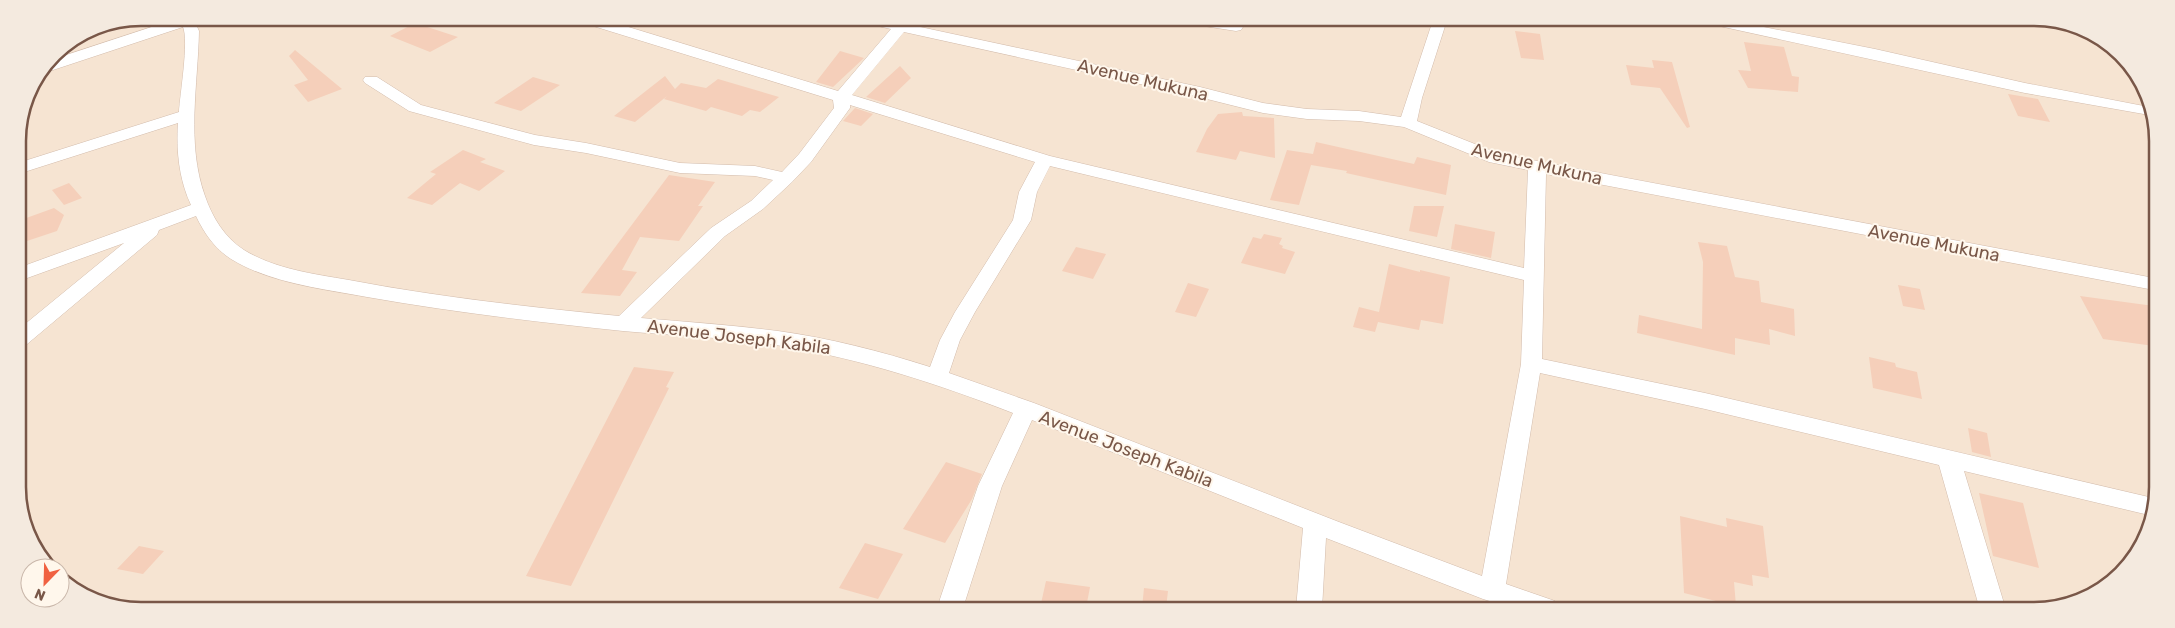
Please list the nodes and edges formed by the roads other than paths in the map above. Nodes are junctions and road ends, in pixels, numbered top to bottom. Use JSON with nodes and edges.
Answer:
{"nodes":[{"id":1,"x":167,"y":26,"type":"edge"},
{"id":2,"x":190,"y":26,"type":"edge"},
{"id":3,"x":608,"y":26,"type":"edge"},
{"id":4,"x":902,"y":26,"type":"edge"},
{"id":5,"x":918,"y":26,"type":"edge"},
{"id":6,"x":1230,"y":26,"type":"edge"},
{"id":7,"x":1438,"y":26,"type":"edge"},
{"id":8,"x":1735,"y":26,"type":"edge"},
{"id":9,"x":1236,"y":27,"type":"dead end"},
{"id":10,"x":56,"y":64,"type":"edge"},
{"id":11,"x":371,"y":80,"type":"dead end"},
{"id":12,"x":841,"y":98,"type":"junction"},
{"id":13,"x":2145,"y":111,"type":"edge"},
{"id":14,"x":185,"y":115,"type":"junction"},
{"id":15,"x":1408,"y":123,"type":"junction"},
{"id":16,"x":1045,"y":160,"type":"junction"},
{"id":17,"x":26,"y":166,"type":"edge"},
{"id":18,"x":1537,"y":167,"type":"junction"},
{"id":19,"x":786,"y":178,"type":"junction"},
{"id":20,"x":200,"y":208,"type":"junction"},
{"id":21,"x":161,"y":222,"type":"junction"},
{"id":22,"x":26,"y":272,"type":"edge"},
{"id":23,"x":1533,"y":276,"type":"junction"},
{"id":24,"x":2149,"y":283,"type":"edge"},
{"id":25,"x":623,"y":324,"type":"junction"},
{"id":26,"x":26,"y":334,"type":"edge"},
{"id":27,"x":1531,"y":364,"type":"junction"},
{"id":28,"x":937,"y":376,"type":"junction"},
{"id":29,"x":1026,"y":409,"type":"junction"},
{"id":30,"x":1949,"y":459,"type":"junction"},
{"id":31,"x":2147,"y":506,"type":"edge"},
{"id":32,"x":1315,"y":523,"type":"junction"},
{"id":33,"x":1492,"y":591,"type":"junction"},
{"id":34,"x":952,"y":602,"type":"edge"},
{"id":35,"x":1309,"y":602,"type":"edge"},
{"id":36,"x":1525,"y":602,"type":"edge"},
{"id":37,"x":1991,"y":602,"type":"edge"}],
"edges":[{"from":1,"to":10,"type":"street"},
{"from":2,"to":14,"type":"street","name":"Avenue Joseph Kabila"},
{"from":3,"to":12,"type":"street"},
{"from":4,"to":12,"type":"street"},
{"from":5,"to":15,"type":"street","name":"Avenue Mukuna"},
{"from":6,"to":9,"type":"street"},
{"from":7,"to":15,"type":"street"},
{"from":8,"to":13,"type":"street"},
{"from":11,"to":19,"type":"street"},
{"from":12,"to":16,"type":"street"},
{"from":12,"to":19,"type":"street"},
{"from":14,"to":17,"type":"street"},
{"from":14,"to":20,"type":"street","name":"Avenue Joseph Kabila"},
{"from":15,"to":18,"type":"street","name":"Avenue Mukuna"},
{"from":16,"to":23,"type":"street"},
{"from":16,"to":28,"type":"street"},
{"from":18,"to":23,"type":"street"},
{"from":18,"to":24,"type":"street","name":"Avenue Mukuna"},
{"from":19,"to":25,"type":"street"},
{"from":20,"to":21,"type":"street"},
{"from":20,"to":25,"type":"street","name":"Avenue Joseph Kabila"},
{"from":21,"to":22,"type":"street"},
{"from":21,"to":26,"type":"street"},
{"from":23,"to":27,"type":"street"},
{"from":25,"to":28,"type":"street","name":"Avenue Joseph Kabila"},
{"from":27,"to":30,"type":"street"},
{"from":27,"to":33,"type":"street"},
{"from":28,"to":29,"type":"street","name":"Avenue Joseph Kabila"},
{"from":29,"to":32,"type":"street","name":"Avenue Joseph Kabila"},
{"from":29,"to":34,"type":"street"},
{"from":30,"to":31,"type":"street"},
{"from":30,"to":37,"type":"street"},
{"from":32,"to":33,"type":"street","name":"Avenue Joseph Kabila"},
{"from":32,"to":35,"type":"street"},
{"from":33,"to":36,"type":"street","name":"Avenue Joseph Kabila"}]}
